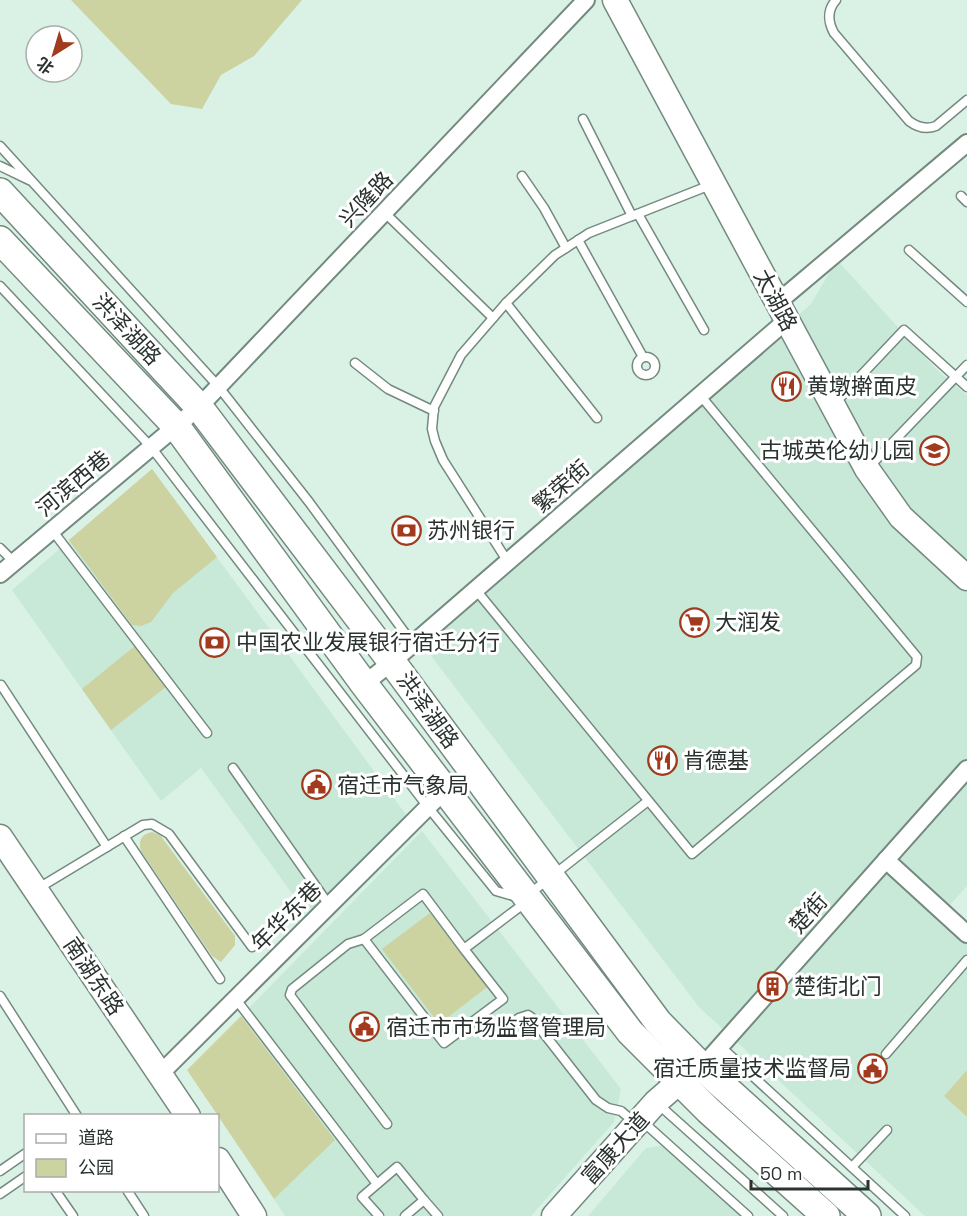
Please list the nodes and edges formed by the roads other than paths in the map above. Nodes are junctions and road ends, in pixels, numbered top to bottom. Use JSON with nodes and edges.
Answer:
{"nodes":[{"id":1,"x":586,"y":0,"type":"edge"},
{"id":2,"x":615,"y":0,"type":"edge"},
{"id":3,"x":836,"y":0,"type":"edge"},
{"id":4,"x":967,"y":100,"type":"edge"},
{"id":5,"x":583,"y":119,"type":"dead end"},
{"id":6,"x":967,"y":143,"type":"edge"},
{"id":7,"x":0,"y":146,"type":"edge"},
{"id":8,"x":0,"y":166,"type":"edge"},
{"id":9,"x":522,"y":176,"type":"dead end"},
{"id":10,"x":34,"y":183,"type":"junction"},
{"id":11,"x":713,"y":184,"type":"junction"},
{"id":12,"x":0,"y":192,"type":"edge"},
{"id":13,"x":384,"y":212,"type":"junction"},
{"id":14,"x":635,"y":215,"type":"junction"},
{"id":15,"x":0,"y":240,"type":"edge"},
{"id":16,"x":579,"y":240,"type":"junction"},
{"id":17,"x":566,"y":248,"type":"junction"},
{"id":18,"x":909,"y":250,"type":"dead end"},
{"id":19,"x":0,"y":286,"type":"edge"},
{"id":20,"x":967,"y":302,"type":"edge"},
{"id":21,"x":506,"y":303,"type":"junction"},
{"id":22,"x":782,"y":312,"type":"junction"},
{"id":23,"x":493,"y":318,"type":"junction"},
{"id":24,"x":704,"y":330,"type":"dead end"},
{"id":25,"x":643,"y":357,"type":"dead end"},
{"id":26,"x":355,"y":363,"type":"dead end"},
{"id":27,"x":967,"y":365,"type":"edge"},
{"id":28,"x":955,"y":377,"type":"junction"},
{"id":29,"x":218,"y":386,"type":"junction"},
{"id":30,"x":967,"y":387,"type":"edge"},
{"id":31,"x":700,"y":395,"type":"junction"},
{"id":32,"x":833,"y":406,"type":"junction"},
{"id":33,"x":199,"y":407,"type":"junction"},
{"id":34,"x":434,"y":411,"type":"junction"},
{"id":35,"x":597,"y":418,"type":"dead end"},
{"id":36,"x":176,"y":426,"type":"junction"},
{"id":37,"x":151,"y":447,"type":"junction"},
{"id":38,"x":867,"y":469,"type":"junction"},
{"id":39,"x":52,"y":530,"type":"junction"},
{"id":40,"x":0,"y":548,"type":"edge"},
{"id":41,"x":14,"y":562,"type":"junction"},
{"id":42,"x":508,"y":562,"type":"junction"},
{"id":43,"x":0,"y":574,"type":"edge"},
{"id":44,"x":967,"y":578,"type":"edge"},
{"id":45,"x":476,"y":590,"type":"junction"},
{"id":46,"x":413,"y":644,"type":"junction"},
{"id":47,"x":392,"y":662,"type":"junction"},
{"id":48,"x":364,"y":684,"type":"junction"},
{"id":49,"x":1,"y":685,"type":"edge"},
{"id":50,"x":207,"y":733,"type":"dead end"},
{"id":51,"x":233,"y":768,"type":"dead end"},
{"id":52,"x":967,"y":769,"type":"edge"},
{"id":53,"x":436,"y":799,"type":"junction"},
{"id":54,"x":648,"y":801,"type":"junction"},
{"id":55,"x":124,"y":836,"type":"junction"},
{"id":56,"x":0,"y":837,"type":"edge"},
{"id":57,"x":107,"y":847,"type":"junction"},
{"id":58,"x":886,"y":860,"type":"junction"},
{"id":59,"x":550,"y":878,"type":"junction"},
{"id":60,"x":36,"y":890,"type":"junction"},
{"id":61,"x":527,"y":898,"type":"junction"},
{"id":62,"x":329,"y":905,"type":"junction"},
{"id":63,"x":967,"y":934,"type":"edge"},
{"id":64,"x":364,"y":939,"type":"junction"},
{"id":65,"x":252,"y":947,"type":"dead end"},
{"id":66,"x":464,"y":949,"type":"junction"},
{"id":67,"x":967,"y":960,"type":"edge"},
{"id":68,"x":220,"y":979,"type":"dead end"},
{"id":69,"x":0,"y":996,"type":"edge"},
{"id":70,"x":236,"y":998,"type":"junction"},
{"id":71,"x":499,"y":1032,"type":"dead end"},
{"id":72,"x":720,"y":1046,"type":"junction"},
{"id":73,"x":886,"y":1054,"type":"dead end"},
{"id":74,"x":702,"y":1067,"type":"junction"},
{"id":75,"x":160,"y":1074,"type":"junction"},
{"id":76,"x":679,"y":1082,"type":"junction"},
{"id":77,"x":76,"y":1114,"type":"edge"},
{"id":78,"x":187,"y":1114,"type":"edge"},
{"id":79,"x":644,"y":1115,"type":"junction"},
{"id":80,"x":387,"y":1124,"type":"dead end"},
{"id":81,"x":887,"y":1130,"type":"dead end"},
{"id":82,"x":24,"y":1155,"type":"edge"},
{"id":83,"x":219,"y":1162,"type":"edge"},
{"id":84,"x":852,"y":1167,"type":"junction"},
{"id":85,"x":0,"y":1171,"type":"edge"},
{"id":86,"x":24,"y":1177,"type":"edge"},
{"id":87,"x":377,"y":1184,"type":"junction"},
{"id":88,"x":56,"y":1192,"type":"edge"},
{"id":89,"x":128,"y":1192,"type":"edge"},
{"id":90,"x":0,"y":1194,"type":"edge"},
{"id":91,"x":424,"y":1200,"type":"junction"},
{"id":92,"x":73,"y":1216,"type":"edge"},
{"id":93,"x":144,"y":1216,"type":"edge"},
{"id":94,"x":254,"y":1216,"type":"edge"},
{"id":95,"x":379,"y":1216,"type":"edge"},
{"id":96,"x":405,"y":1216,"type":"edge"},
{"id":97,"x":438,"y":1216,"type":"edge"},
{"id":98,"x":555,"y":1216,"type":"edge"},
{"id":99,"x":748,"y":1216,"type":"edge"},
{"id":100,"x":783,"y":1216,"type":"edge"},
{"id":101,"x":826,"y":1216,"type":"edge"},
{"id":102,"x":867,"y":1216,"type":"edge"},
{"id":103,"x":905,"y":1216,"type":"edge"}],
"edges":[{"from":1,"to":13,"type":"street","name":"兴隆路"},
{"from":2,"to":11,"type":"street","name":"太湖路"},
{"from":3,"to":4,"type":"lane"},
{"from":5,"to":14,"type":"lane"},
{"from":6,"to":22,"type":"street","name":"繁荣街"},
{"from":7,"to":10,"type":"lane"},
{"from":8,"to":10,"type":"lane"},
{"from":9,"to":17,"type":"lane"},
{"from":10,"to":29,"type":"lane"},
{"from":11,"to":14,"type":"lane"},
{"from":11,"to":22,"type":"street","name":"太湖路"},
{"from":12,"to":33,"type":"main road","name":"洪泽湖路"},
{"from":13,"to":23,"type":"lane"},
{"from":13,"to":29,"type":"street","name":"兴隆路"},
{"from":14,"to":16,"type":"lane"},
{"from":14,"to":24,"type":"lane"},
{"from":15,"to":36,"type":"main road","name":"洪泽湖路"},
{"from":16,"to":17,"type":"lane"},
{"from":16,"to":25,"type":"lane"},
{"from":17,"to":21,"type":"lane"},
{"from":18,"to":20,"type":"lane"},
{"from":19,"to":37,"type":"lane"},
{"from":21,"to":23,"type":"lane"},
{"from":21,"to":35,"type":"lane"},
{"from":22,"to":31,"type":"street","name":"繁荣街"},
{"from":22,"to":32,"type":"street","name":"太湖路"},
{"from":23,"to":34,"type":"lane"},
{"from":26,"to":34,"type":"lane"},
{"from":27,"to":28,"type":"lane"},
{"from":28,"to":30,"type":"lane"},
{"from":28,"to":32,"type":"lane"},
{"from":28,"to":38,"type":"lane"},
{"from":29,"to":33,"type":"street","name":"兴隆路"},
{"from":29,"to":46,"type":"lane"},
{"from":31,"to":42,"type":"street","name":"繁荣街"},
{"from":31,"to":54,"type":"lane"},
{"from":32,"to":38,"type":"street","name":"太湖路"},
{"from":33,"to":36,"type":"street","name":"兴隆路"},
{"from":33,"to":47,"type":"main road","name":"洪泽湖路"},
{"from":34,"to":42,"type":"lane"},
{"from":36,"to":37,"type":"street","name":"河滨西巷"},
{"from":36,"to":48,"type":"main road","name":"洪泽湖路"},
{"from":37,"to":39,"type":"street","name":"河滨西巷"},
{"from":37,"to":53,"type":"lane"},
{"from":38,"to":44,"type":"street","name":"太湖路"},
{"from":39,"to":41,"type":"street","name":"河滨西巷"},
{"from":39,"to":50,"type":"lane"},
{"from":40,"to":41,"type":"lane"},
{"from":41,"to":43,"type":"street","name":"河滨西巷"},
{"from":42,"to":45,"type":"street","name":"繁荣街"},
{"from":45,"to":46,"type":"street","name":"繁荣街"},
{"from":45,"to":54,"type":"lane"},
{"from":46,"to":47,"type":"street","name":"繁荣街"},
{"from":47,"to":48,"type":"street","name":"繁荣街"},
{"from":47,"to":59,"type":"main road","name":"洪泽湖路"},
{"from":48,"to":53,"type":"main road","name":"洪泽湖路"},
{"from":49,"to":57,"type":"lane"},
{"from":51,"to":62,"type":"lane"},
{"from":52,"to":58,"type":"street","name":"楚街"},
{"from":53,"to":61,"type":"main road","name":"洪泽湖路"},
{"from":53,"to":62,"type":"street","name":"年华东巷"},
{"from":54,"to":59,"type":"lane"},
{"from":55,"to":57,"type":"lane"},
{"from":55,"to":65,"type":"lane"},
{"from":55,"to":68,"type":"lane"},
{"from":56,"to":60,"type":"street","name":"南湖东路"},
{"from":57,"to":60,"type":"lane"},
{"from":58,"to":63,"type":"street"},
{"from":58,"to":72,"type":"street","name":"楚街"},
{"from":59,"to":61,"type":"lane"},
{"from":59,"to":74,"type":"main road","name":"洪泽湖路"},
{"from":60,"to":75,"type":"street","name":"南湖东路"},
{"from":61,"to":66,"type":"lane"},
{"from":61,"to":76,"type":"main road","name":"洪泽湖路"},
{"from":62,"to":70,"type":"street","name":"年华东巷"},
{"from":64,"to":66,"type":"lane"},
{"from":64,"to":66,"type":"lane"},
{"from":64,"to":80,"type":"lane"},
{"from":67,"to":73,"type":"lane"},
{"from":69,"to":77,"type":"lane"},
{"from":70,"to":75,"type":"street","name":"年华东巷"},
{"from":70,"to":87,"type":"lane"},
{"from":71,"to":79,"type":"lane"},
{"from":72,"to":74,"type":"street","name":"楚街"},
{"from":72,"to":84,"type":"lane"},
{"from":74,"to":76,"type":"street","name":"楚街"},
{"from":74,"to":102,"type":"main road","name":"洪泽湖路"},
{"from":75,"to":78,"type":"street","name":"南湖东路"},
{"from":76,"to":79,"type":"street","name":"富康大道"},
{"from":76,"to":101,"type":"main road","name":"洪泽湖路"},
{"from":79,"to":98,"type":"street","name":"富康大道"},
{"from":79,"to":99,"type":"lane"},
{"from":79,"to":100,"type":"lane"},
{"from":81,"to":84,"type":"lane"},
{"from":82,"to":85,"type":"lane"},
{"from":83,"to":94,"type":"street"},
{"from":84,"to":103,"type":"lane"},
{"from":86,"to":90,"type":"lane"},
{"from":87,"to":91,"type":"lane"},
{"from":87,"to":95,"type":"lane"},
{"from":88,"to":92,"type":"lane"},
{"from":89,"to":93,"type":"lane"},
{"from":91,"to":96,"type":"lane"},
{"from":91,"to":97,"type":"lane"}]}
